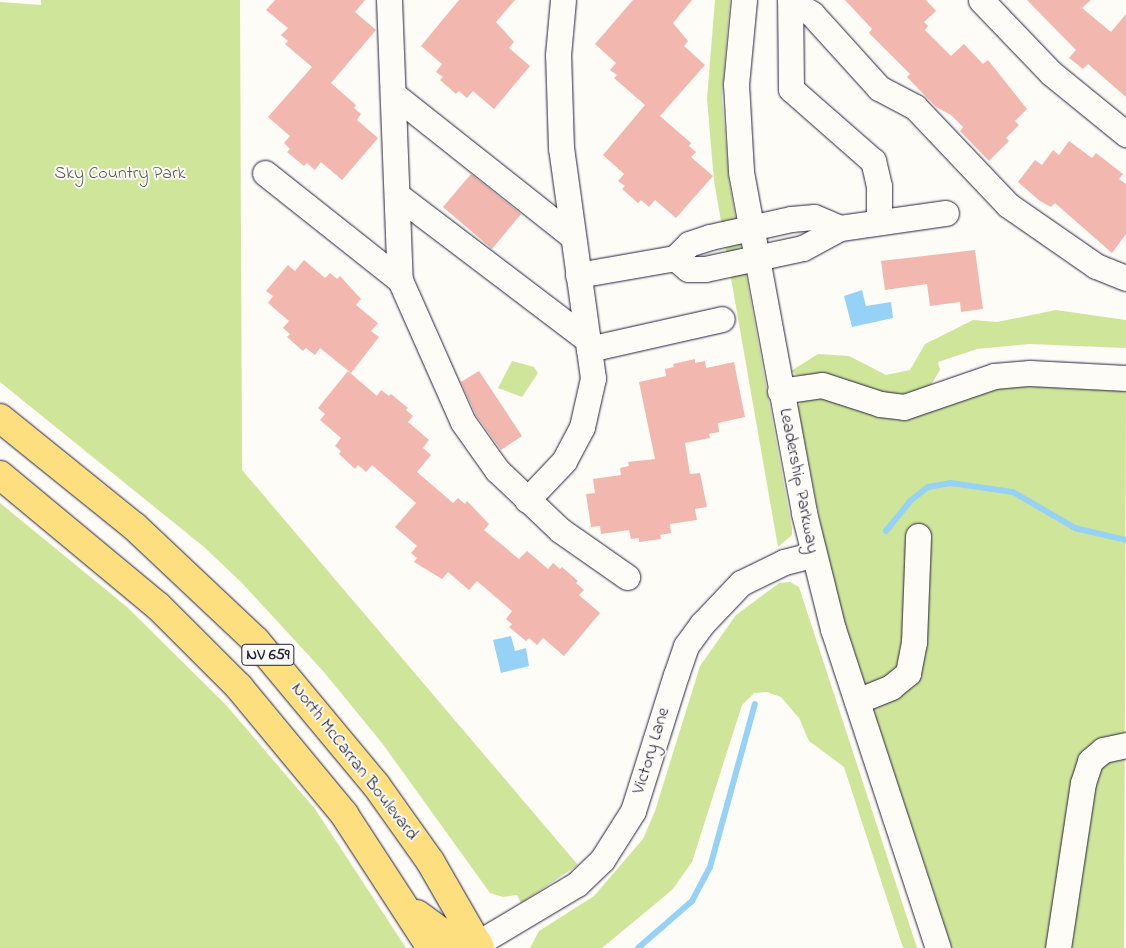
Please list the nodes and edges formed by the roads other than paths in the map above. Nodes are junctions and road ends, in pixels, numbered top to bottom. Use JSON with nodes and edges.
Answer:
{"nodes":[{"id":1,"x":389,"y":0,"type":"edge"},
{"id":2,"x":564,"y":0,"type":"edge"},
{"id":3,"x":744,"y":0,"type":"edge"},
{"id":4,"x":790,"y":0,"type":"edge"},
{"id":5,"x":982,"y":0,"type":"edge"},
{"id":6,"x":393,"y":94,"type":"junction"},
{"id":7,"x":1126,"y":134,"type":"edge"},
{"id":8,"x":264,"y":173,"type":"dead end"},
{"id":9,"x":397,"y":195,"type":"junction"},
{"id":10,"x":946,"y":213,"type":"dead end"},
{"id":11,"x":879,"y":222,"type":"junction"},
{"id":12,"x":840,"y":228,"type":"junction"},
{"id":13,"x":751,"y":229,"type":"junction"},
{"id":14,"x":572,"y":236,"type":"junction"},
{"id":15,"x":675,"y":258,"type":"junction"},
{"id":16,"x":757,"y":260,"type":"junction"},
{"id":17,"x":578,"y":275,"type":"junction"},
{"id":18,"x":1126,"y":278,"type":"edge"},
{"id":19,"x":400,"y":280,"type":"junction"},
{"id":20,"x":722,"y":319,"type":"dead end"},
{"id":21,"x":588,"y":344,"type":"junction"},
{"id":22,"x":1126,"y":378,"type":"edge"},
{"id":23,"x":780,"y":391,"type":"junction"},
{"id":24,"x":0,"y":418,"type":"edge"},
{"id":25,"x":0,"y":474,"type":"edge"},
{"id":26,"x":527,"y":500,"type":"junction"},
{"id":27,"x":918,"y":536,"type":"dead end"},
{"id":28,"x":813,"y":555,"type":"junction"},
{"id":29,"x":627,"y":577,"type":"dead end"},
{"id":30,"x":856,"y":701,"type":"junction"},
{"id":31,"x":1126,"y":745,"type":"edge"},
{"id":32,"x":406,"y":905,"type":"junction"},
{"id":33,"x":479,"y":946,"type":"edge"},
{"id":34,"x":431,"y":948,"type":"edge"},
{"id":35,"x":938,"y":948,"type":"edge"},
{"id":36,"x":1058,"y":948,"type":"edge"}],
"edges":[{"from":1,"to":6,"type":"street"},
{"from":2,"to":14,"type":"street"},
{"from":3,"to":13,"type":"street","name":"Leadership Parkway"},
{"from":4,"to":11,"type":"street"},
{"from":4,"to":18,"type":"street"},
{"from":5,"to":7,"type":"street"},
{"from":6,"to":9,"type":"street"},
{"from":6,"to":14,"type":"street"},
{"from":8,"to":19,"type":"street"},
{"from":9,"to":19,"type":"street"},
{"from":9,"to":21,"type":"street"},
{"from":10,"to":11,"type":"street"},
{"from":11,"to":12,"type":"street"},
{"from":12,"to":13,"type":"street"},
{"from":12,"to":16,"type":"street"},
{"from":13,"to":15,"type":"street"},
{"from":13,"to":16,"type":"street","name":"Leadership Parkway"},
{"from":14,"to":17,"type":"street"},
{"from":15,"to":16,"type":"street"},
{"from":15,"to":17,"type":"street"},
{"from":16,"to":23,"type":"street","name":"Leadership Parkway"},
{"from":17,"to":21,"type":"street"},
{"from":19,"to":26,"type":"street"},
{"from":20,"to":21,"type":"street"},
{"from":21,"to":26,"type":"street"},
{"from":22,"to":23,"type":"street"},
{"from":23,"to":28,"type":"street","name":"Leadership Parkway"},
{"from":24,"to":33,"type":"main road","name":"North McCarran Boulevard","number":"NV 659"},
{"from":25,"to":32,"type":"main road","number":"NV 659"},
{"from":26,"to":29,"type":"street"},
{"from":27,"to":30,"type":"street"},
{"from":28,"to":30,"type":"street","name":"Leadership Parkway"},
{"from":28,"to":33,"type":"street","name":"Victory Lane"},
{"from":30,"to":35,"type":"street","name":"Leadership Parkway"},
{"from":31,"to":36,"type":"street"},
{"from":32,"to":33,"type":"main road"},
{"from":32,"to":34,"type":"main road","number":"NV 659"}]}
